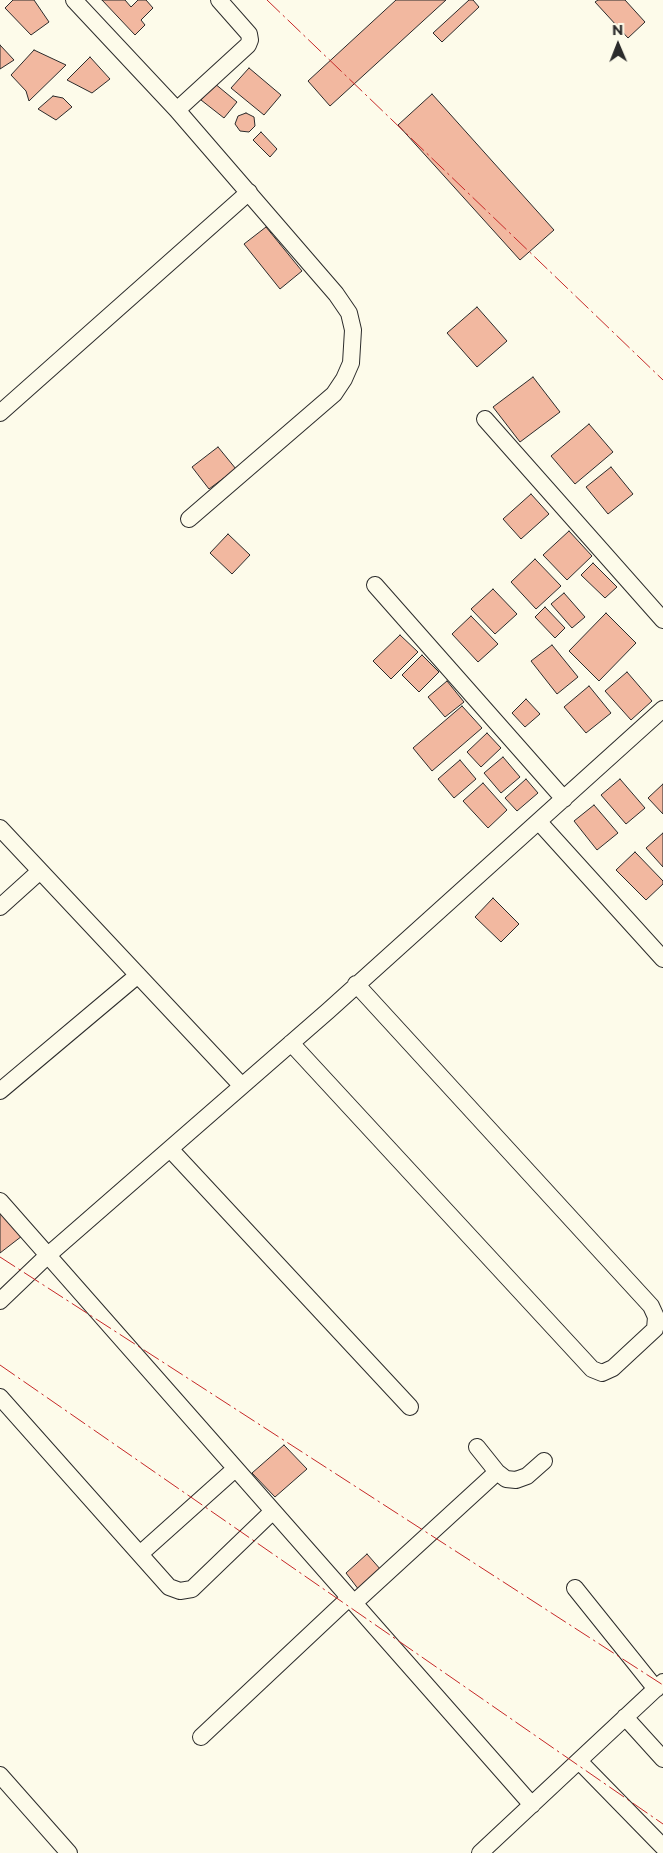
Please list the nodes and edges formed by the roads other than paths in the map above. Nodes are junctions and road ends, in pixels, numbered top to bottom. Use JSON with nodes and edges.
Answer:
{"nodes":[{"id":1,"x":74,"y":0,"type":"edge"},
{"id":2,"x":219,"y":0,"type":"edge"},
{"id":3,"x":177,"y":110,"type":"junction"},
{"id":4,"x":249,"y":192,"type":"junction"},
{"id":5,"x":0,"y":413,"type":"edge"},
{"id":6,"x":485,"y":419,"type":"dead end"},
{"id":7,"x":189,"y":519,"type":"dead end"},
{"id":8,"x":375,"y":585,"type":"dead end"},
{"id":9,"x":663,"y":620,"type":"edge"},
{"id":10,"x":663,"y":709,"type":"edge"},
{"id":11,"x":564,"y":799,"type":"junction"},
{"id":12,"x":539,"y":822,"type":"junction"},
{"id":13,"x":0,"y":828,"type":"edge"},
{"id":14,"x":40,"y":871,"type":"junction"},
{"id":15,"x":0,"y":907,"type":"edge"},
{"id":16,"x":663,"y":959,"type":"edge"},
{"id":17,"x":138,"y":975,"type":"junction"},
{"id":18,"x":356,"y":984,"type":"junction"},
{"id":19,"x":290,"y":1043,"type":"junction"},
{"id":20,"x":242,"y":1086,"type":"junction"},
{"id":21,"x":0,"y":1091,"type":"edge"},
{"id":22,"x":170,"y":1149,"type":"junction"},
{"id":23,"x":0,"y":1201,"type":"edge"},
{"id":24,"x":47,"y":1256,"type":"junction"},
{"id":25,"x":0,"y":1301,"type":"edge"},
{"id":26,"x":0,"y":1397,"type":"edge"},
{"id":27,"x":410,"y":1406,"type":"dead end"},
{"id":28,"x":477,"y":1447,"type":"dead end"},
{"id":29,"x":544,"y":1461,"type":"dead end"},
{"id":30,"x":235,"y":1469,"type":"junction"},
{"id":31,"x":497,"y":1472,"type":"junction"},
{"id":32,"x":273,"y":1511,"type":"junction"},
{"id":33,"x":140,"y":1554,"type":"junction"},
{"id":34,"x":575,"y":1588,"type":"dead end"},
{"id":35,"x":352,"y":1601,"type":"junction"},
{"id":36,"x":659,"y":1685,"type":"edge"},
{"id":37,"x":625,"y":1718,"type":"junction"},
{"id":38,"x":201,"y":1737,"type":"dead end"},
{"id":39,"x":663,"y":1759,"type":"edge"},
{"id":40,"x":578,"y":1761,"type":"junction"},
{"id":41,"x":0,"y":1775,"type":"edge"},
{"id":42,"x":532,"y":1805,"type":"junction"},
{"id":43,"x":663,"y":1847,"type":"edge"},
{"id":44,"x":69,"y":1853,"type":"edge"},
{"id":45,"x":480,"y":1853,"type":"edge"}],
"edges":[{"from":1,"to":3,"type":"street"},
{"from":2,"to":3,"type":"street"},
{"from":3,"to":4,"type":"street"},
{"from":4,"to":5,"type":"street"},
{"from":4,"to":7,"type":"street"},
{"from":6,"to":9,"type":"street"},
{"from":8,"to":11,"type":"street"},
{"from":10,"to":11,"type":"street"},
{"from":11,"to":12,"type":"street"},
{"from":12,"to":16,"type":"street"},
{"from":12,"to":18,"type":"street"},
{"from":13,"to":14,"type":"street"},
{"from":14,"to":15,"type":"street"},
{"from":14,"to":17,"type":"street"},
{"from":17,"to":20,"type":"street"},
{"from":17,"to":21,"type":"street"},
{"from":18,"to":19,"type":"street"},
{"from":18,"to":19,"type":"street"},
{"from":19,"to":20,"type":"street"},
{"from":20,"to":22,"type":"street"},
{"from":22,"to":24,"type":"street"},
{"from":22,"to":27,"type":"street"},
{"from":23,"to":24,"type":"street"},
{"from":24,"to":25,"type":"street"},
{"from":24,"to":30,"type":"street"},
{"from":26,"to":33,"type":"street"},
{"from":28,"to":31,"type":"street"},
{"from":29,"to":31,"type":"street"},
{"from":30,"to":32,"type":"street"},
{"from":30,"to":33,"type":"street"},
{"from":31,"to":35,"type":"street"},
{"from":32,"to":33,"type":"street"},
{"from":32,"to":35,"type":"street"},
{"from":34,"to":36,"type":"street"},
{"from":35,"to":38,"type":"street"},
{"from":35,"to":42,"type":"street"},
{"from":36,"to":37,"type":"street"},
{"from":37,"to":39,"type":"street"},
{"from":37,"to":40,"type":"street"},
{"from":40,"to":42,"type":"street"},
{"from":40,"to":43,"type":"street"},
{"from":41,"to":44,"type":"street"},
{"from":42,"to":45,"type":"street"}]}
